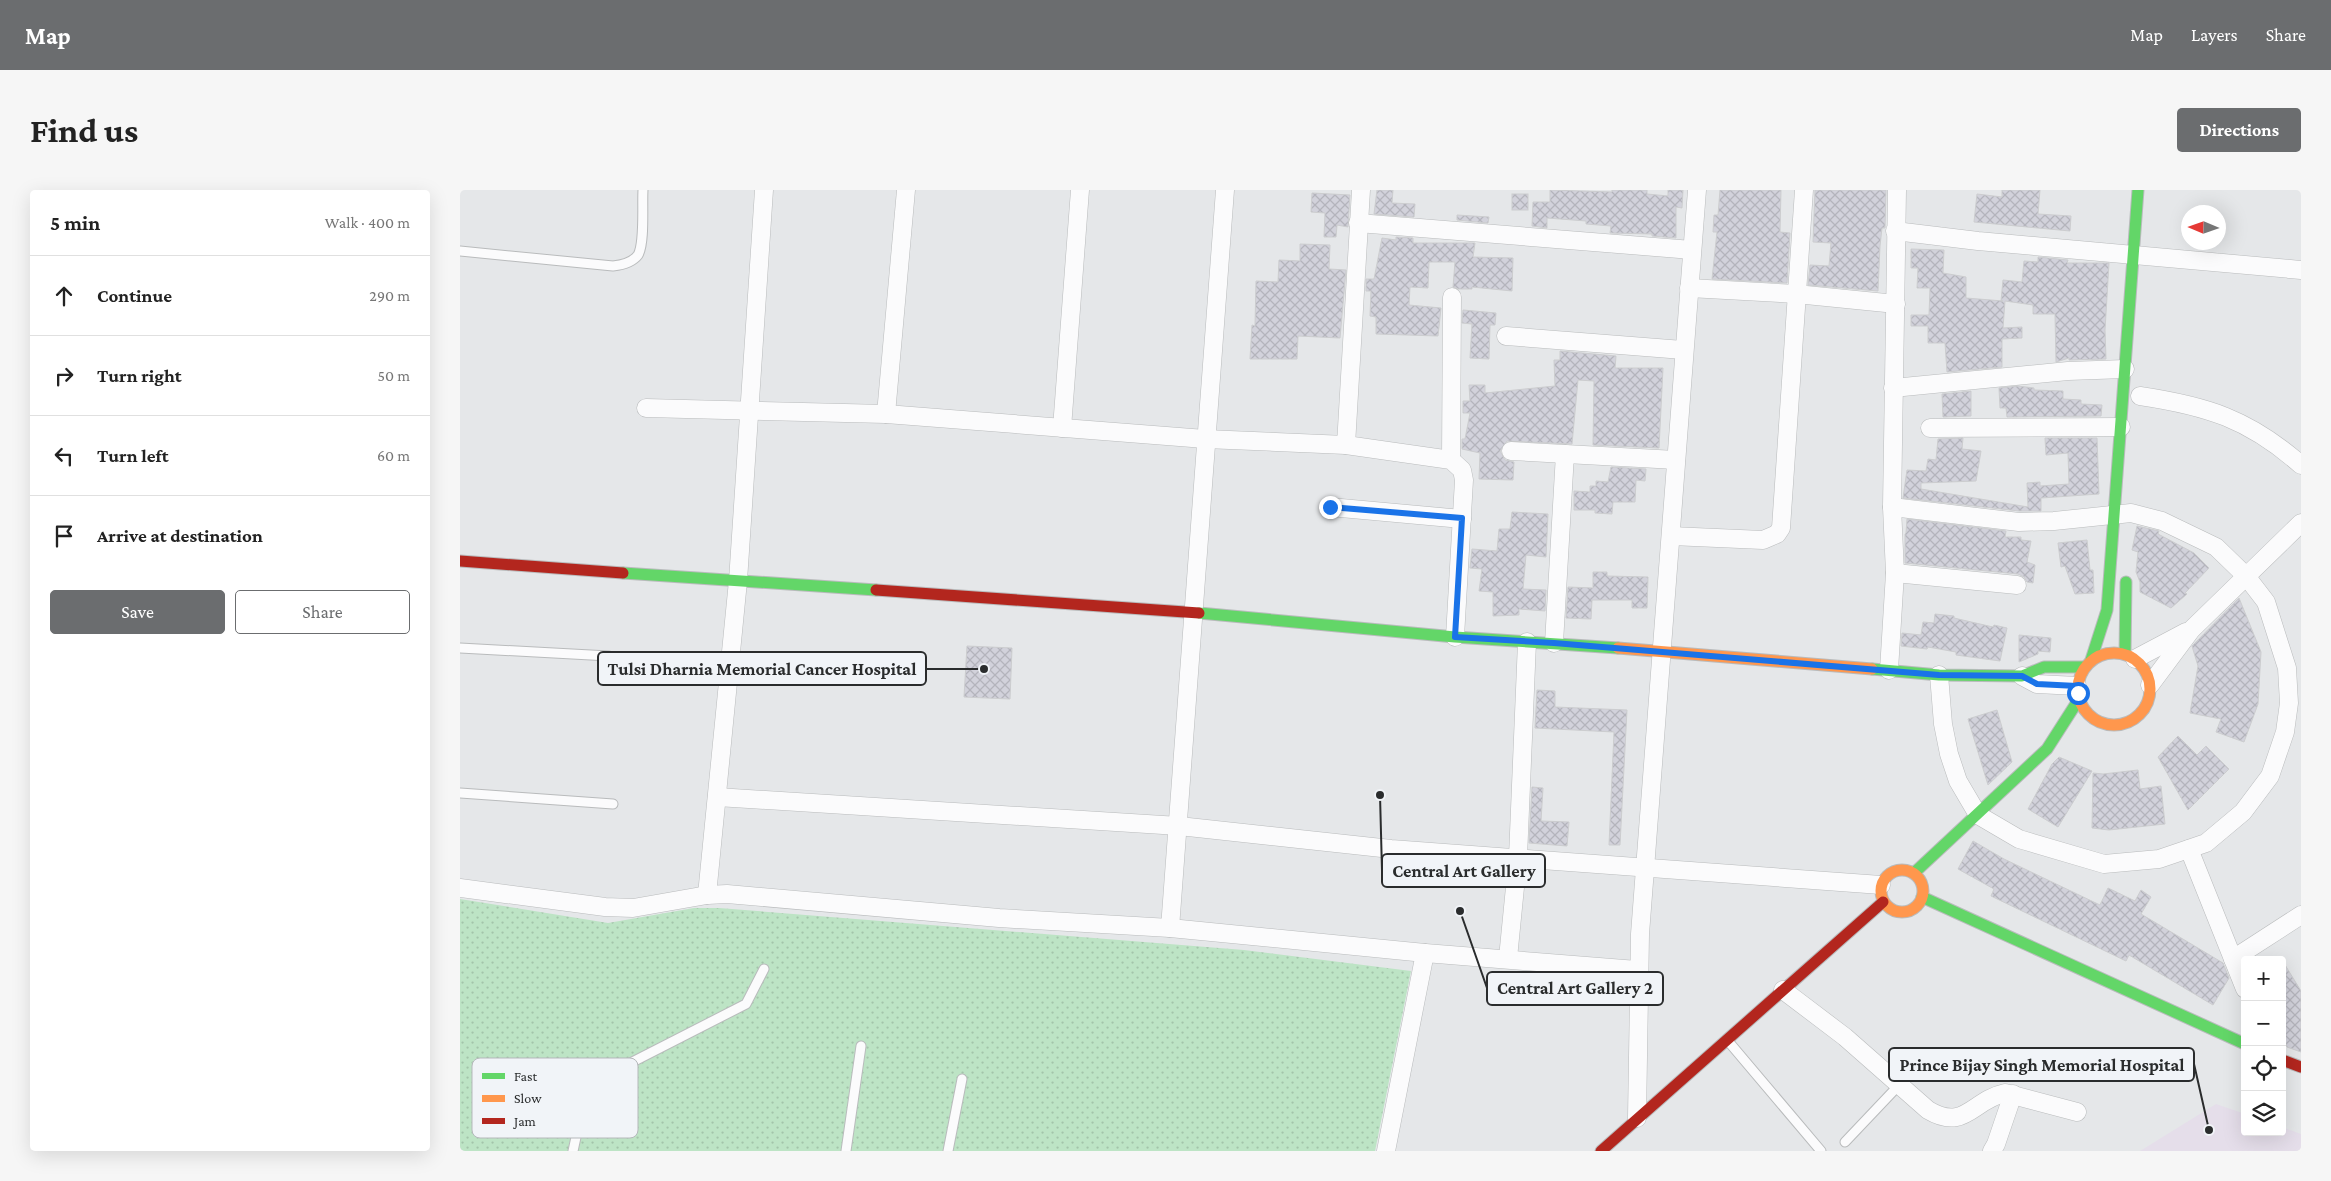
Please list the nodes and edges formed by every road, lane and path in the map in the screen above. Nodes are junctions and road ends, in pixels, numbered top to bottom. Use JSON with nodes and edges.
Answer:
{"nodes":[{"id":1,"x":643,"y":190,"type":"edge"},
{"id":2,"x":764,"y":190,"type":"edge"},
{"id":3,"x":906,"y":190,"type":"edge"},
{"id":4,"x":1080,"y":190,"type":"edge"},
{"id":5,"x":1225,"y":190,"type":"edge"},
{"id":6,"x":1360,"y":190,"type":"edge"},
{"id":7,"x":1697,"y":190,"type":"edge"},
{"id":8,"x":1804,"y":190,"type":"edge"},
{"id":9,"x":1897,"y":190,"type":"edge"},
{"id":10,"x":2138,"y":190,"type":"edge"},
{"id":11,"x":1358,"y":223,"type":"junction"},
{"id":12,"x":1895,"y":231,"type":"junction"},
{"id":13,"x":1692,"y":250,"type":"junction"},
{"id":14,"x":460,"y":252,"type":"edge"},
{"id":15,"x":2145,"y":255,"type":"junction"},
{"id":16,"x":2301,"y":270,"type":"edge"},
{"id":17,"x":1689,"y":288,"type":"junction"},
{"id":18,"x":1796,"y":294,"type":"junction"},
{"id":19,"x":1452,"y":296,"type":"dead end"},
{"id":20,"x":1896,"y":304,"type":"junction"},
{"id":21,"x":1506,"y":336,"type":"dead end"},
{"id":22,"x":1683,"y":350,"type":"junction"},
{"id":23,"x":2125,"y":370,"type":"junction"},
{"id":24,"x":1893,"y":388,"type":"junction"},
{"id":25,"x":2140,"y":396,"type":"dead end"},
{"id":26,"x":646,"y":408,"type":"dead end"},
{"id":27,"x":748,"y":411,"type":"junction"},
{"id":28,"x":886,"y":414,"type":"junction"},
{"id":29,"x":2121,"y":427,"type":"junction"},
{"id":30,"x":1062,"y":428,"type":"junction"},
{"id":31,"x":1930,"y":428,"type":"dead end"},
{"id":32,"x":1206,"y":439,"type":"junction"},
{"id":33,"x":1346,"y":446,"type":"junction"},
{"id":34,"x":1511,"y":451,"type":"dead end"},
{"id":35,"x":1565,"y":454,"type":"junction"},
{"id":36,"x":1451,"y":460,"type":"junction"},
{"id":37,"x":1676,"y":460,"type":"junction"},
{"id":38,"x":2301,"y":464,"type":"edge"},
{"id":39,"x":1330,"y":507,"type":"dead end"},
{"id":40,"x":1892,"y":507,"type":"junction"},
{"id":41,"x":2127,"y":514,"type":"junction"},
{"id":42,"x":1462,"y":518,"type":"junction"},
{"id":43,"x":2301,"y":523,"type":"edge"},
{"id":44,"x":1671,"y":536,"type":"junction"},
{"id":45,"x":460,"y":561,"type":"edge"},
{"id":46,"x":2126,"y":572,"type":"dead end"},
{"id":47,"x":1894,"y":573,"type":"junction"},
{"id":48,"x":2246,"y":576,"type":"junction"},
{"id":49,"x":738,"y":581,"type":"junction"},
{"id":50,"x":2017,"y":586,"type":"dead end"},
{"id":51,"x":1195,"y":613,"type":"junction"},
{"id":52,"x":2191,"y":630,"type":"junction"},
{"id":53,"x":1455,"y":637,"type":"junction"},
{"id":54,"x":1527,"y":642,"type":"junction"},
{"id":55,"x":1554,"y":643,"type":"junction"},
{"id":56,"x":460,"y":648,"type":"edge"},
{"id":57,"x":1663,"y":653,"type":"junction"},
{"id":58,"x":608,"y":656,"type":"dead end"},
{"id":59,"x":2130,"y":656,"type":"junction"},
{"id":60,"x":2088,"y":664,"type":"junction"},
{"id":61,"x":1889,"y":670,"type":"junction"},
{"id":62,"x":1939,"y":675,"type":"junction"},
{"id":63,"x":2022,"y":676,"type":"junction"},
{"id":64,"x":2150,"y":685,"type":"junction"},
{"id":65,"x":2078,"y":693,"type":"junction"},
{"id":66,"x":2295,"y":704,"type":"edge"},
{"id":67,"x":2066,"y":740,"type":"dead end"},
{"id":68,"x":2047,"y":749,"type":"junction"},
{"id":69,"x":460,"y":793,"type":"edge"},
{"id":70,"x":717,"y":797,"type":"junction"},
{"id":71,"x":613,"y":804,"type":"dead end"},
{"id":72,"x":1978,"y":815,"type":"junction"},
{"id":73,"x":1179,"y":826,"type":"junction"},
{"id":74,"x":2189,"y":849,"type":"junction"},
{"id":75,"x":1518,"y":857,"type":"junction"},
{"id":76,"x":1646,"y":867,"type":"junction"},
{"id":77,"x":1914,"y":873,"type":"junction"},
{"id":78,"x":460,"y":888,"type":"edge"},
{"id":79,"x":1882,"y":893,"type":"junction"},
{"id":80,"x":707,"y":895,"type":"junction"},
{"id":81,"x":1922,"y":897,"type":"junction"},
{"id":82,"x":2301,"y":915,"type":"edge"},
{"id":83,"x":1170,"y":928,"type":"junction"},
{"id":84,"x":1426,"y":953,"type":"junction"},
{"id":85,"x":1508,"y":958,"type":"junction"},
{"id":86,"x":2233,"y":959,"type":"junction"},
{"id":87,"x":764,"y":969,"type":"dead end"},
{"id":88,"x":1637,"y":970,"type":"junction"},
{"id":89,"x":2241,"y":979,"type":"edge"},
{"id":90,"x":1783,"y":990,"type":"junction"},
{"id":91,"x":1727,"y":1040,"type":"junction"},
{"id":92,"x":2241,"y":1042,"type":"edge"},
{"id":93,"x":861,"y":1046,"type":"dead end"},
{"id":94,"x":638,"y":1058,"type":"edge"},
{"id":95,"x":2286,"y":1061,"type":"edge"},
{"id":96,"x":2301,"y":1067,"type":"edge"},
{"id":97,"x":962,"y":1079,"type":"dead end"},
{"id":98,"x":1900,"y":1084,"type":"junction"},
{"id":99,"x":2014,"y":1094,"type":"junction"},
{"id":100,"x":2077,"y":1112,"type":"dead end"},
{"id":101,"x":1637,"y":1118,"type":"junction"},
{"id":102,"x":577,"y":1138,"type":"edge"},
{"id":103,"x":1845,"y":1142,"type":"dead end"},
{"id":104,"x":574,"y":1151,"type":"edge"},
{"id":105,"x":846,"y":1151,"type":"edge"},
{"id":106,"x":948,"y":1151,"type":"edge"},
{"id":107,"x":1386,"y":1151,"type":"edge"},
{"id":108,"x":1601,"y":1151,"type":"edge"},
{"id":109,"x":1821,"y":1151,"type":"edge"},
{"id":110,"x":1992,"y":1151,"type":"edge"}],
"edges":[{"from":1,"to":14,"type":"lane"},
{"from":2,"to":27,"type":"street"},
{"from":3,"to":28,"type":"street"},
{"from":4,"to":30,"type":"street"},
{"from":5,"to":32,"type":"street"},
{"from":6,"to":11,"type":"street"},
{"from":7,"to":13,"type":"street"},
{"from":8,"to":18,"type":"street"},
{"from":9,"to":12,"type":"street"},
{"from":10,"to":15,"type":"street"},
{"from":11,"to":13,"type":"street"},
{"from":11,"to":33,"type":"street"},
{"from":12,"to":15,"type":"street"},
{"from":12,"to":20,"type":"street"},
{"from":13,"to":17,"type":"street"},
{"from":15,"to":16,"type":"street"},
{"from":15,"to":23,"type":"street"},
{"from":17,"to":18,"type":"street"},
{"from":17,"to":22,"type":"street"},
{"from":18,"to":20,"type":"street"},
{"from":18,"to":44,"type":"street"},
{"from":19,"to":36,"type":"street"},
{"from":20,"to":24,"type":"street"},
{"from":21,"to":22,"type":"street"},
{"from":22,"to":37,"type":"street"},
{"from":23,"to":24,"type":"street"},
{"from":23,"to":29,"type":"street"},
{"from":24,"to":40,"type":"street"},
{"from":25,"to":38,"type":"street"},
{"from":26,"to":27,"type":"street"},
{"from":27,"to":28,"type":"street"},
{"from":27,"to":49,"type":"street"},
{"from":28,"to":30,"type":"street"},
{"from":29,"to":31,"type":"street"},
{"from":29,"to":41,"type":"street"},
{"from":30,"to":32,"type":"street"},
{"from":32,"to":33,"type":"street"},
{"from":32,"to":51,"type":"street"},
{"from":33,"to":36,"type":"street"},
{"from":34,"to":35,"type":"street"},
{"from":35,"to":37,"type":"street"},
{"from":35,"to":55,"type":"street"},
{"from":36,"to":42,"type":"street"},
{"from":37,"to":44,"type":"street"},
{"from":39,"to":42,"type":"street"},
{"from":40,"to":41,"type":"street"},
{"from":40,"to":47,"type":"street"},
{"from":41,"to":48,"type":"street"},
{"from":41,"to":60,"type":"street"},
{"from":42,"to":53,"type":"street"},
{"from":43,"to":48,"type":"street"},
{"from":44,"to":57,"type":"street"},
{"from":45,"to":49,"type":"street"},
{"from":46,"to":59,"type":"street"},
{"from":47,"to":50,"type":"street"},
{"from":47,"to":61,"type":"street"},
{"from":48,"to":52,"type":"street"},
{"from":48,"to":66,"type":"street"},
{"from":49,"to":51,"type":"street"},
{"from":49,"to":70,"type":"street"},
{"from":51,"to":53,"type":"street"},
{"from":51,"to":73,"type":"street"},
{"from":52,"to":59,"type":"street"},
{"from":52,"to":64,"type":"street"},
{"from":53,"to":54,"type":"street"},
{"from":54,"to":55,"type":"street"},
{"from":54,"to":75,"type":"street"},
{"from":55,"to":57,"type":"street"},
{"from":56,"to":58,"type":"lane"},
{"from":57,"to":61,"type":"street"},
{"from":57,"to":76,"type":"street"},
{"from":59,"to":60,"type":"street"},
{"from":59,"to":64,"type":"street"},
{"from":60,"to":63,"type":"street"},
{"from":60,"to":65,"type":"street"},
{"from":61,"to":62,"type":"street"},
{"from":62,"to":63,"type":"street"},
{"from":62,"to":72,"type":"street"},
{"from":63,"to":65,"type":"street"},
{"from":64,"to":65,"type":"street"},
{"from":65,"to":68,"type":"street"},
{"from":66,"to":74,"type":"street"},
{"from":67,"to":68,"type":"street"},
{"from":68,"to":72,"type":"street"},
{"from":69,"to":71,"type":"lane"},
{"from":70,"to":73,"type":"street"},
{"from":70,"to":80,"type":"street"},
{"from":72,"to":74,"type":"street"},
{"from":72,"to":77,"type":"street"},
{"from":73,"to":75,"type":"street"},
{"from":73,"to":83,"type":"street"},
{"from":74,"to":86,"type":"street"},
{"from":75,"to":76,"type":"street"},
{"from":75,"to":85,"type":"street"},
{"from":76,"to":79,"type":"street"},
{"from":76,"to":88,"type":"street"},
{"from":77,"to":79,"type":"street"},
{"from":77,"to":81,"type":"street"},
{"from":78,"to":80,"type":"street"},
{"from":79,"to":81,"type":"street"},
{"from":79,"to":90,"type":"street"},
{"from":80,"to":83,"type":"street"},
{"from":81,"to":92,"type":"street"},
{"from":82,"to":86,"type":"street"},
{"from":83,"to":84,"type":"street"},
{"from":84,"to":85,"type":"street"},
{"from":84,"to":107,"type":"street"},
{"from":85,"to":88,"type":"street"},
{"from":86,"to":89,"type":"street"},
{"from":87,"to":94,"type":"lane"},
{"from":88,"to":101,"type":"street"},
{"from":90,"to":91,"type":"street"},
{"from":90,"to":98,"type":"street"},
{"from":91,"to":101,"type":"street"},
{"from":91,"to":109,"type":"lane"},
{"from":93,"to":105,"type":"lane"},
{"from":95,"to":96,"type":"street"},
{"from":97,"to":106,"type":"lane"},
{"from":98,"to":99,"type":"street"},
{"from":98,"to":103,"type":"lane"},
{"from":99,"to":100,"type":"street"},
{"from":99,"to":110,"type":"street"},
{"from":101,"to":108,"type":"street"},
{"from":102,"to":104,"type":"lane"}]}
